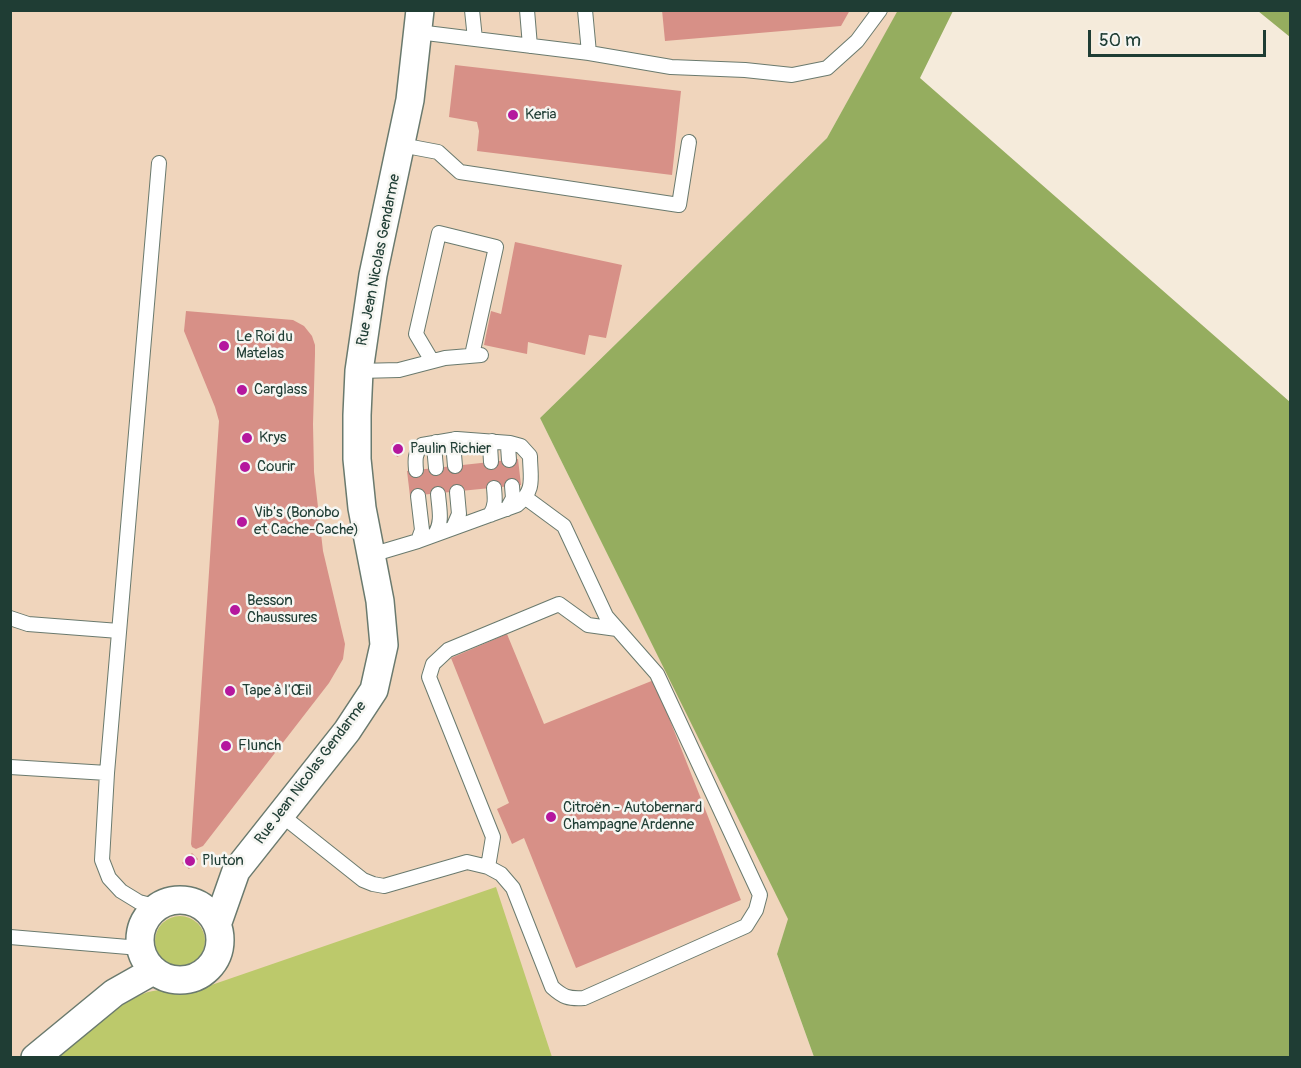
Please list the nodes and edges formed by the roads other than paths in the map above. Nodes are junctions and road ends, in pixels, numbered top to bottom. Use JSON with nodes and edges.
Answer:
{"nodes":[{"id":1,"x":472,"y":10,"type":"edge"},
{"id":2,"x":527,"y":10,"type":"edge"},
{"id":3,"x":585,"y":10,"type":"edge"},
{"id":4,"x":880,"y":10,"type":"edge"},
{"id":5,"x":419,"y":21,"type":"edge"},
{"id":6,"x":475,"y":39,"type":"junction"},
{"id":7,"x":530,"y":46,"type":"junction"},
{"id":8,"x":589,"y":53,"type":"junction"},
{"id":9,"x":689,"y":142,"type":"dead end"},
{"id":10,"x":401,"y":145,"type":"junction"},
{"id":11,"x":159,"y":162,"type":"dead end"},
{"id":12,"x":432,"y":362,"type":"junction"},
{"id":13,"x":359,"y":371,"type":"junction"},
{"id":14,"x":455,"y":439,"type":"junction"},
{"id":15,"x":492,"y":441,"type":"junction"},
{"id":16,"x":436,"y":442,"type":"junction"},
{"id":17,"x":510,"y":443,"type":"junction"},
{"id":18,"x":509,"y":460,"type":"dead end"},
{"id":19,"x":491,"y":462,"type":"dead end"},
{"id":20,"x":455,"y":466,"type":"dead end"},
{"id":21,"x":436,"y":468,"type":"dead end"},
{"id":22,"x":416,"y":470,"type":"dead end"},
{"id":23,"x":512,"y":486,"type":"dead end"},
{"id":24,"x":494,"y":488,"type":"dead end"},
{"id":25,"x":457,"y":492,"type":"dead end"},
{"id":26,"x":438,"y":494,"type":"dead end"},
{"id":27,"x":418,"y":496,"type":"dead end"},
{"id":28,"x":526,"y":498,"type":"junction"},
{"id":29,"x":507,"y":509,"type":"junction"},
{"id":30,"x":490,"y":515,"type":"junction"},
{"id":31,"x":453,"y":528,"type":"junction"},
{"id":32,"x":435,"y":534,"type":"junction"},
{"id":33,"x":418,"y":541,"type":"junction"},
{"id":34,"x":371,"y":555,"type":"junction"},
{"id":35,"x":10,"y":618,"type":"edge"},
{"id":36,"x":617,"y":629,"type":"junction"},
{"id":37,"x":119,"y":631,"type":"junction"},
{"id":38,"x":10,"y":767,"type":"edge"},
{"id":39,"x":107,"y":773,"type":"junction"},
{"id":40,"x":280,"y":814,"type":"junction"},
{"id":41,"x":488,"y":867,"type":"junction"},
{"id":42,"x":236,"y":871,"type":"junction"},
{"id":43,"x":191,"y":902,"type":"junction"},
{"id":44,"x":158,"y":907,"type":"junction"},
{"id":45,"x":217,"y":925,"type":"junction"},
{"id":46,"x":10,"y":937,"type":"edge"},
{"id":47,"x":140,"y":948,"type":"junction"},
{"id":48,"x":153,"y":971,"type":"junction"},
{"id":49,"x":35,"y":1058,"type":"edge"}],
"edges":[{"from":1,"to":6,"type":"lane"},
{"from":2,"to":7,"type":"lane"},
{"from":3,"to":8,"type":"lane"},
{"from":4,"to":8,"type":"lane"},
{"from":5,"to":6,"type":"lane"},
{"from":5,"to":10,"type":"street","name":"Rue Jean Nicolas Gendarme"},
{"from":6,"to":7,"type":"lane"},
{"from":7,"to":8,"type":"lane"},
{"from":9,"to":10,"type":"lane"},
{"from":10,"to":13,"type":"street","name":"Rue Jean Nicolas Gendarme"},
{"from":11,"to":37,"type":"lane"},
{"from":12,"to":12,"type":"lane"},
{"from":12,"to":13,"type":"lane"},
{"from":13,"to":34,"type":"street","name":"Rue Jean Nicolas Gendarme"},
{"from":14,"to":15,"type":"lane"},
{"from":14,"to":16,"type":"lane"},
{"from":14,"to":20,"type":"lane"},
{"from":15,"to":17,"type":"lane"},
{"from":15,"to":19,"type":"lane"},
{"from":16,"to":21,"type":"lane"},
{"from":16,"to":22,"type":"lane"},
{"from":17,"to":18,"type":"lane"},
{"from":17,"to":28,"type":"lane"},
{"from":23,"to":29,"type":"lane"},
{"from":24,"to":30,"type":"lane"},
{"from":25,"to":31,"type":"lane"},
{"from":26,"to":32,"type":"lane"},
{"from":27,"to":33,"type":"lane"},
{"from":28,"to":29,"type":"lane"},
{"from":28,"to":36,"type":"lane"},
{"from":29,"to":30,"type":"lane"},
{"from":30,"to":31,"type":"lane"},
{"from":31,"to":32,"type":"lane"},
{"from":32,"to":33,"type":"lane"},
{"from":33,"to":34,"type":"lane"},
{"from":34,"to":40,"type":"street","name":"Rue Jean Nicolas Gendarme"},
{"from":35,"to":37,"type":"lane"},
{"from":36,"to":41,"type":"lane"},
{"from":36,"to":41,"type":"lane"},
{"from":37,"to":39,"type":"lane"},
{"from":38,"to":39,"type":"lane"},
{"from":39,"to":44,"type":"lane"},
{"from":40,"to":41,"type":"lane"},
{"from":40,"to":42,"type":"street","name":"Rue Jean Nicolas Gendarme"},
{"from":42,"to":43,"type":"street"},
{"from":42,"to":45,"type":"street","name":"Rue Jean Nicolas Gendarme"},
{"from":43,"to":44,"type":"street"},
{"from":43,"to":45,"type":"street"},
{"from":44,"to":47,"type":"street"},
{"from":45,"to":48,"type":"street"},
{"from":46,"to":47,"type":"lane"},
{"from":47,"to":48,"type":"street"},
{"from":48,"to":49,"type":"street"}]}
